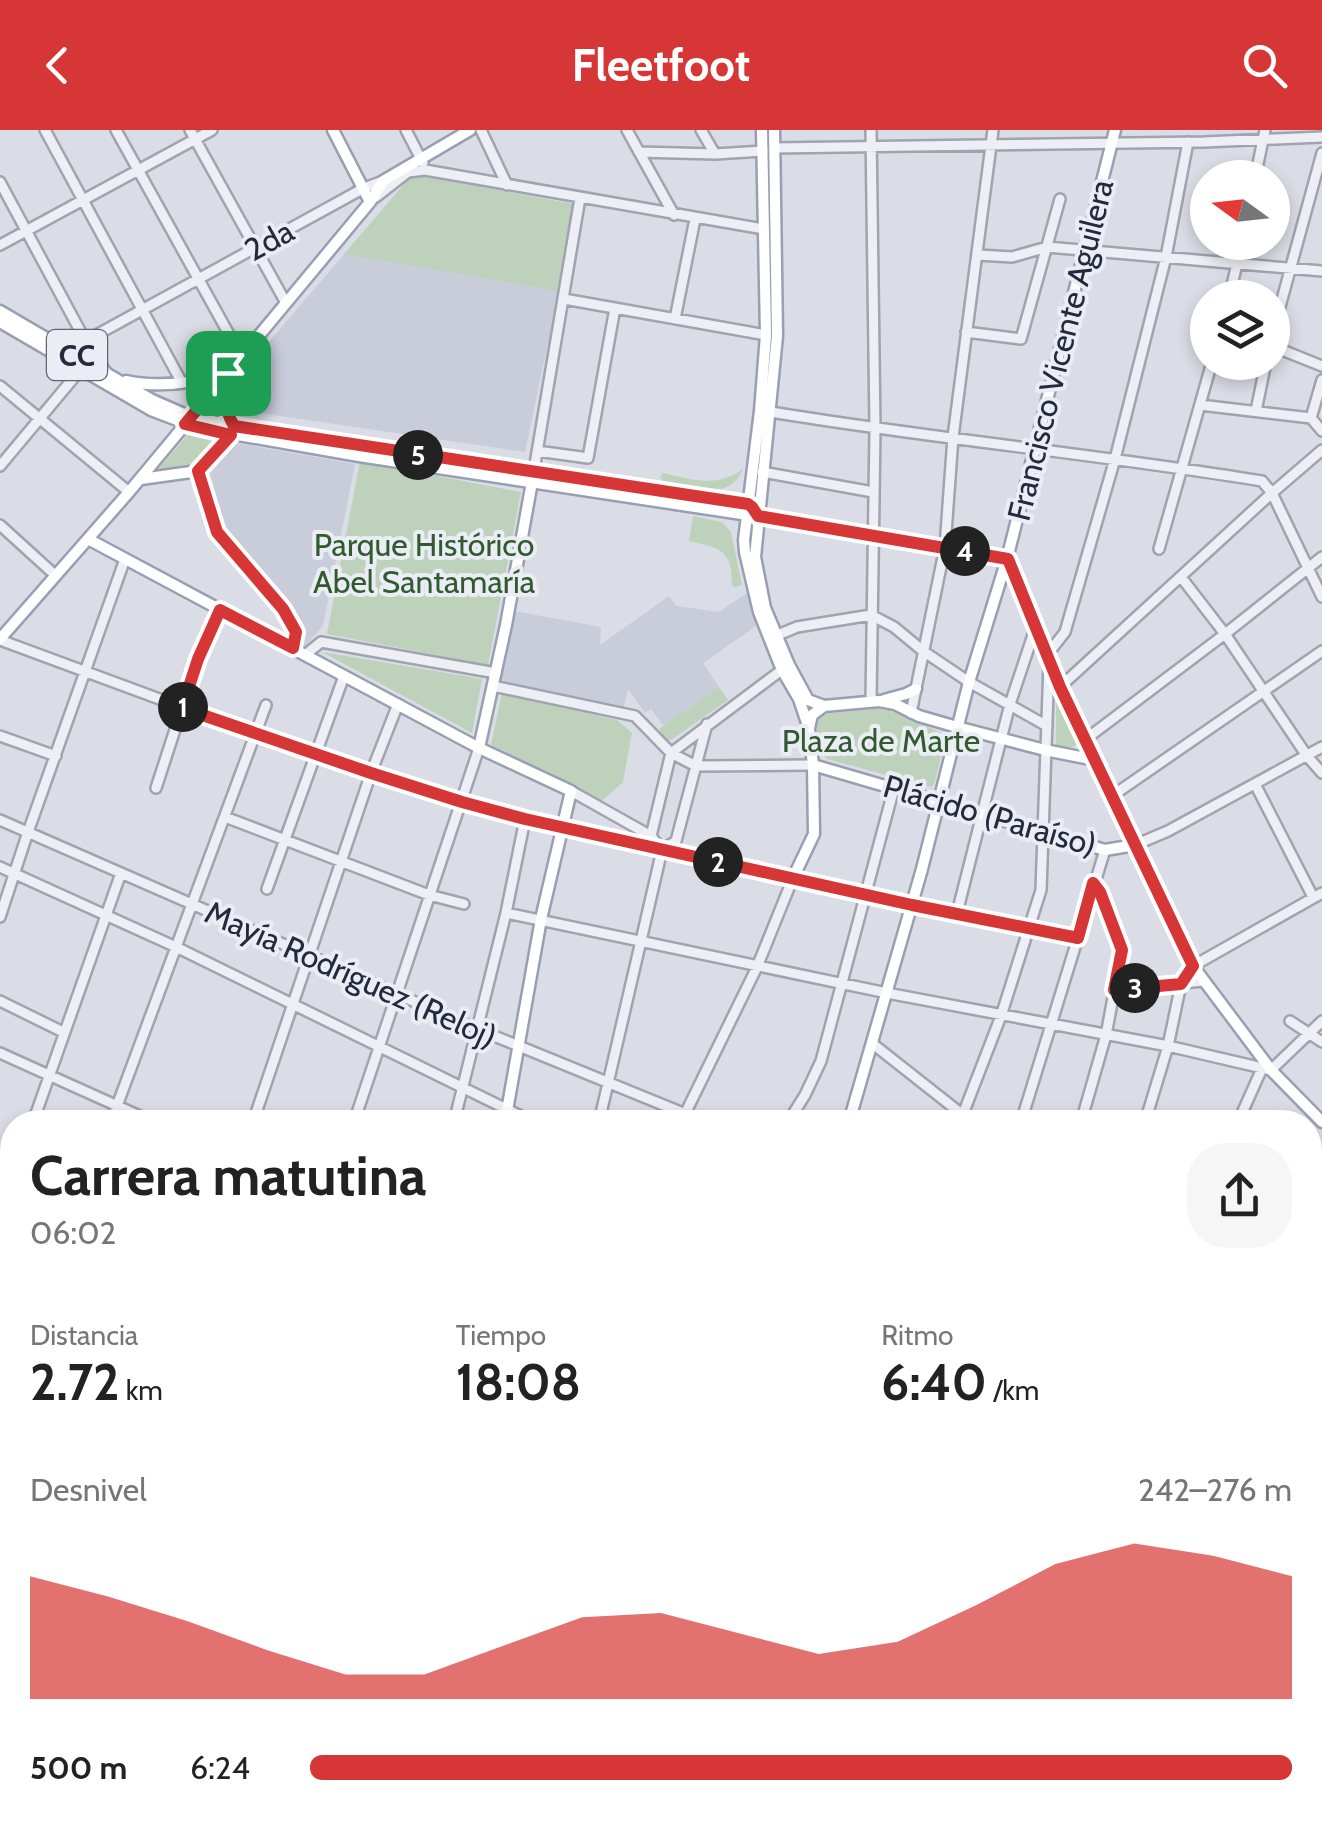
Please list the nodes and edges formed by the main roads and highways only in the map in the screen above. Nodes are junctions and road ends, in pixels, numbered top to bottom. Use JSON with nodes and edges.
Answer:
{"nodes":[{"id":1,"x":333,"y":130,"type":"edge"},
{"id":2,"x":470,"y":130,"type":"edge"},
{"id":3,"x":762,"y":130,"type":"edge"},
{"id":4,"x":1115,"y":130,"type":"edge"},
{"id":5,"x":774,"y":131,"type":"edge"},
{"id":6,"x":769,"y":150,"type":"junction"},
{"id":7,"x":370,"y":202,"type":"junction"},
{"id":8,"x":0,"y":311,"type":"edge"},
{"id":9,"x":0,"y":322,"type":"edge"},
{"id":10,"x":228,"y":373,"type":"junction"},
{"id":11,"x":111,"y":376,"type":"junction"},
{"id":12,"x":151,"y":410,"type":"junction"},
{"id":13,"x":188,"y":421,"type":"junction"},
{"id":14,"x":233,"y":430,"type":"junction"},
{"id":15,"x":162,"y":452,"type":"junction"},
{"id":16,"x":757,"y":473,"type":"junction"},
{"id":17,"x":532,"y":478,"type":"junction"},
{"id":18,"x":140,"y":479,"type":"junction"},
{"id":19,"x":714,"y":505,"type":"junction"},
{"id":20,"x":751,"y":512,"type":"junction"},
{"id":21,"x":88,"y":539,"type":"junction"},
{"id":22,"x":744,"y":540,"type":"junction"},
{"id":23,"x":1008,"y":559,"type":"junction"},
{"id":24,"x":773,"y":637,"type":"junction"},
{"id":25,"x":0,"y":640,"type":"edge"},
{"id":26,"x":786,"y":668,"type":"junction"},
{"id":27,"x":916,"y":689,"type":"road end"},
{"id":28,"x":875,"y":701,"type":"junction"},
{"id":29,"x":824,"y":706,"type":"junction"},
{"id":30,"x":957,"y":727,"type":"junction"},
{"id":31,"x":808,"y":729,"type":"junction"},
{"id":32,"x":1086,"y":739,"type":"junction"},
{"id":33,"x":479,"y":748,"type":"junction"},
{"id":34,"x":1065,"y":754,"type":"junction"},
{"id":35,"x":1095,"y":760,"type":"junction"},
{"id":36,"x":814,"y":765,"type":"junction"},
{"id":37,"x":939,"y":801,"type":"junction"},
{"id":38,"x":561,"y":827,"type":"junction"},
{"id":39,"x":1135,"y":844,"type":"junction"},
{"id":40,"x":507,"y":1110,"type":"edge"},
{"id":41,"x":854,"y":1110,"type":"edge"},
{"id":42,"x":1310,"y":1110,"type":"edge"}],
"edges":[{"from":1,"to":7,"type":"main road"},
{"from":2,"to":7,"type":"main road","name":"2da"},
{"from":3,"to":6,"type":"main road"},
{"from":4,"to":23,"type":"main road","name":"Francisco Vicente Aguilera"},
{"from":5,"to":6,"type":"main road"},
{"from":6,"to":16,"type":"main road"},
{"from":6,"to":16,"type":"main road"},
{"from":7,"to":10,"type":"main road"},
{"from":8,"to":11,"type":"main road","number":"CC"},
{"from":9,"to":12,"type":"main road","number":"CC"},
{"from":10,"to":11,"type":"main road"},
{"from":10,"to":13,"type":"main road"},
{"from":10,"to":14,"type":"main road"},
{"from":11,"to":13,"type":"main road","number":"CC"},
{"from":12,"to":13,"type":"main road","number":"CC"},
{"from":12,"to":15,"type":"main road"},
{"from":13,"to":14,"type":"main road","number":"CC"},
{"from":13,"to":15,"type":"main road"},
{"from":14,"to":17,"type":"main road","number":"CC"},
{"from":14,"to":18,"type":"main road"},
{"from":15,"to":18,"type":"main road"},
{"from":16,"to":19,"type":"main road"},
{"from":16,"to":20,"type":"main road"},
{"from":17,"to":19,"type":"main road","number":"CC"},
{"from":17,"to":33,"type":"main road"},
{"from":18,"to":21,"type":"main road"},
{"from":19,"to":20,"type":"main road"},
{"from":19,"to":22,"type":"main road"},
{"from":20,"to":22,"type":"main road"},
{"from":20,"to":23,"type":"main road"},
{"from":20,"to":24,"type":"main road"},
{"from":21,"to":25,"type":"main road"},
{"from":21,"to":33,"type":"main road"},
{"from":22,"to":24,"type":"main road"},
{"from":23,"to":30,"type":"main road","name":"Francisco Vicente Aguilera"},
{"from":23,"to":32,"type":"main road"},
{"from":24,"to":26,"type":"main road"},
{"from":26,"to":29,"type":"main road"},
{"from":26,"to":31,"type":"main road"},
{"from":27,"to":28,"type":"main road"},
{"from":28,"to":29,"type":"main road"},
{"from":28,"to":30,"type":"main road"},
{"from":29,"to":31,"type":"main road"},
{"from":30,"to":34,"type":"main road"},
{"from":30,"to":37,"type":"main road","name":"Francisco Vicente Aguilera"},
{"from":31,"to":36,"type":"main road"},
{"from":32,"to":34,"type":"main road"},
{"from":32,"to":35,"type":"main road"},
{"from":33,"to":38,"type":"main road"},
{"from":34,"to":35,"type":"main road"},
{"from":35,"to":39,"type":"main road"},
{"from":36,"to":37,"type":"main road","name":"Plácido (Paraíso)"},
{"from":36,"to":38,"type":"main road"},
{"from":37,"to":39,"type":"main road","name":"Plácido (Paraíso)"},
{"from":37,"to":41,"type":"main road","name":"Francisco Vicente Aguilera"},
{"from":38,"to":40,"type":"main road"},
{"from":39,"to":42,"type":"main road"}]}
